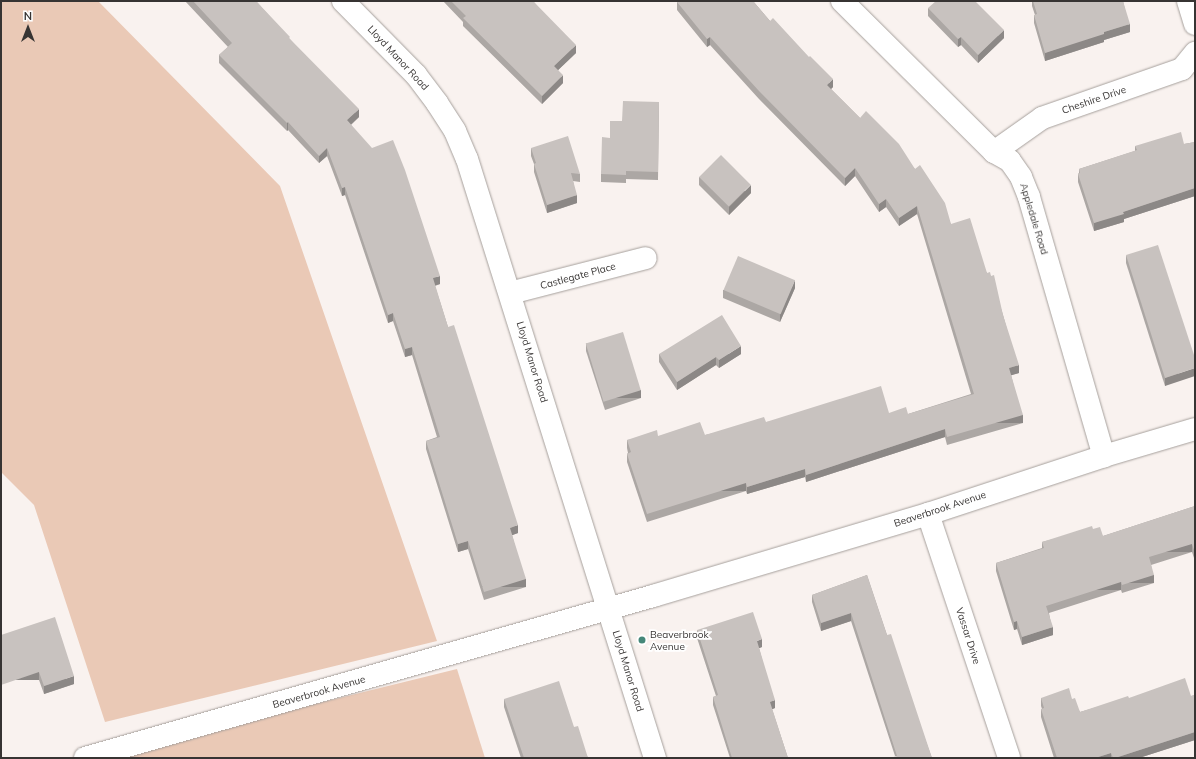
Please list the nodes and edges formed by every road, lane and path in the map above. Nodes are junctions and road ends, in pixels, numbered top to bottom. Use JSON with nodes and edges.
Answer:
{"nodes":[{"id":1,"x":343,"y":1,"type":"edge"},
{"id":2,"x":842,"y":1,"type":"edge"},
{"id":3,"x":1188,"y":1,"type":"edge"},
{"id":4,"x":1195,"y":24,"type":"edge"},
{"id":5,"x":1195,"y":53,"type":"edge"},
{"id":6,"x":994,"y":152,"type":"junction"},
{"id":7,"x":646,"y":258,"type":"dead end"},
{"id":8,"x":510,"y":293,"type":"junction"},
{"id":9,"x":1195,"y":429,"type":"edge"},
{"id":10,"x":1104,"y":456,"type":"junction"},
{"id":11,"x":928,"y":514,"type":"junction"},
{"id":12,"x":609,"y":609,"type":"junction"},
{"id":13,"x":85,"y":758,"type":"edge"},
{"id":14,"x":655,"y":758,"type":"edge"},
{"id":15,"x":1009,"y":758,"type":"edge"}],
"edges":[{"from":1,"to":8,"type":"street","name":"Lloyd Manor Road"},
{"from":2,"to":6,"type":"street","name":"Appledale Road"},
{"from":3,"to":4,"type":"street"},
{"from":5,"to":6,"type":"street","name":"Cheshire Drive"},
{"from":6,"to":10,"type":"street","name":"Appledale Road"},
{"from":7,"to":8,"type":"street","name":"Castlegate Place"},
{"from":8,"to":12,"type":"street","name":"Lloyd Manor Road"},
{"from":9,"to":10,"type":"street","name":"Beaverbrook Avenue"},
{"from":10,"to":11,"type":"street","name":"Beaverbrook Avenue"},
{"from":11,"to":12,"type":"street","name":"Beaverbrook Avenue"},
{"from":11,"to":15,"type":"street","name":"Vassar Drive"},
{"from":12,"to":13,"type":"street","name":"Beaverbrook Avenue"},
{"from":12,"to":14,"type":"street","name":"Lloyd Manor Road"}]}
